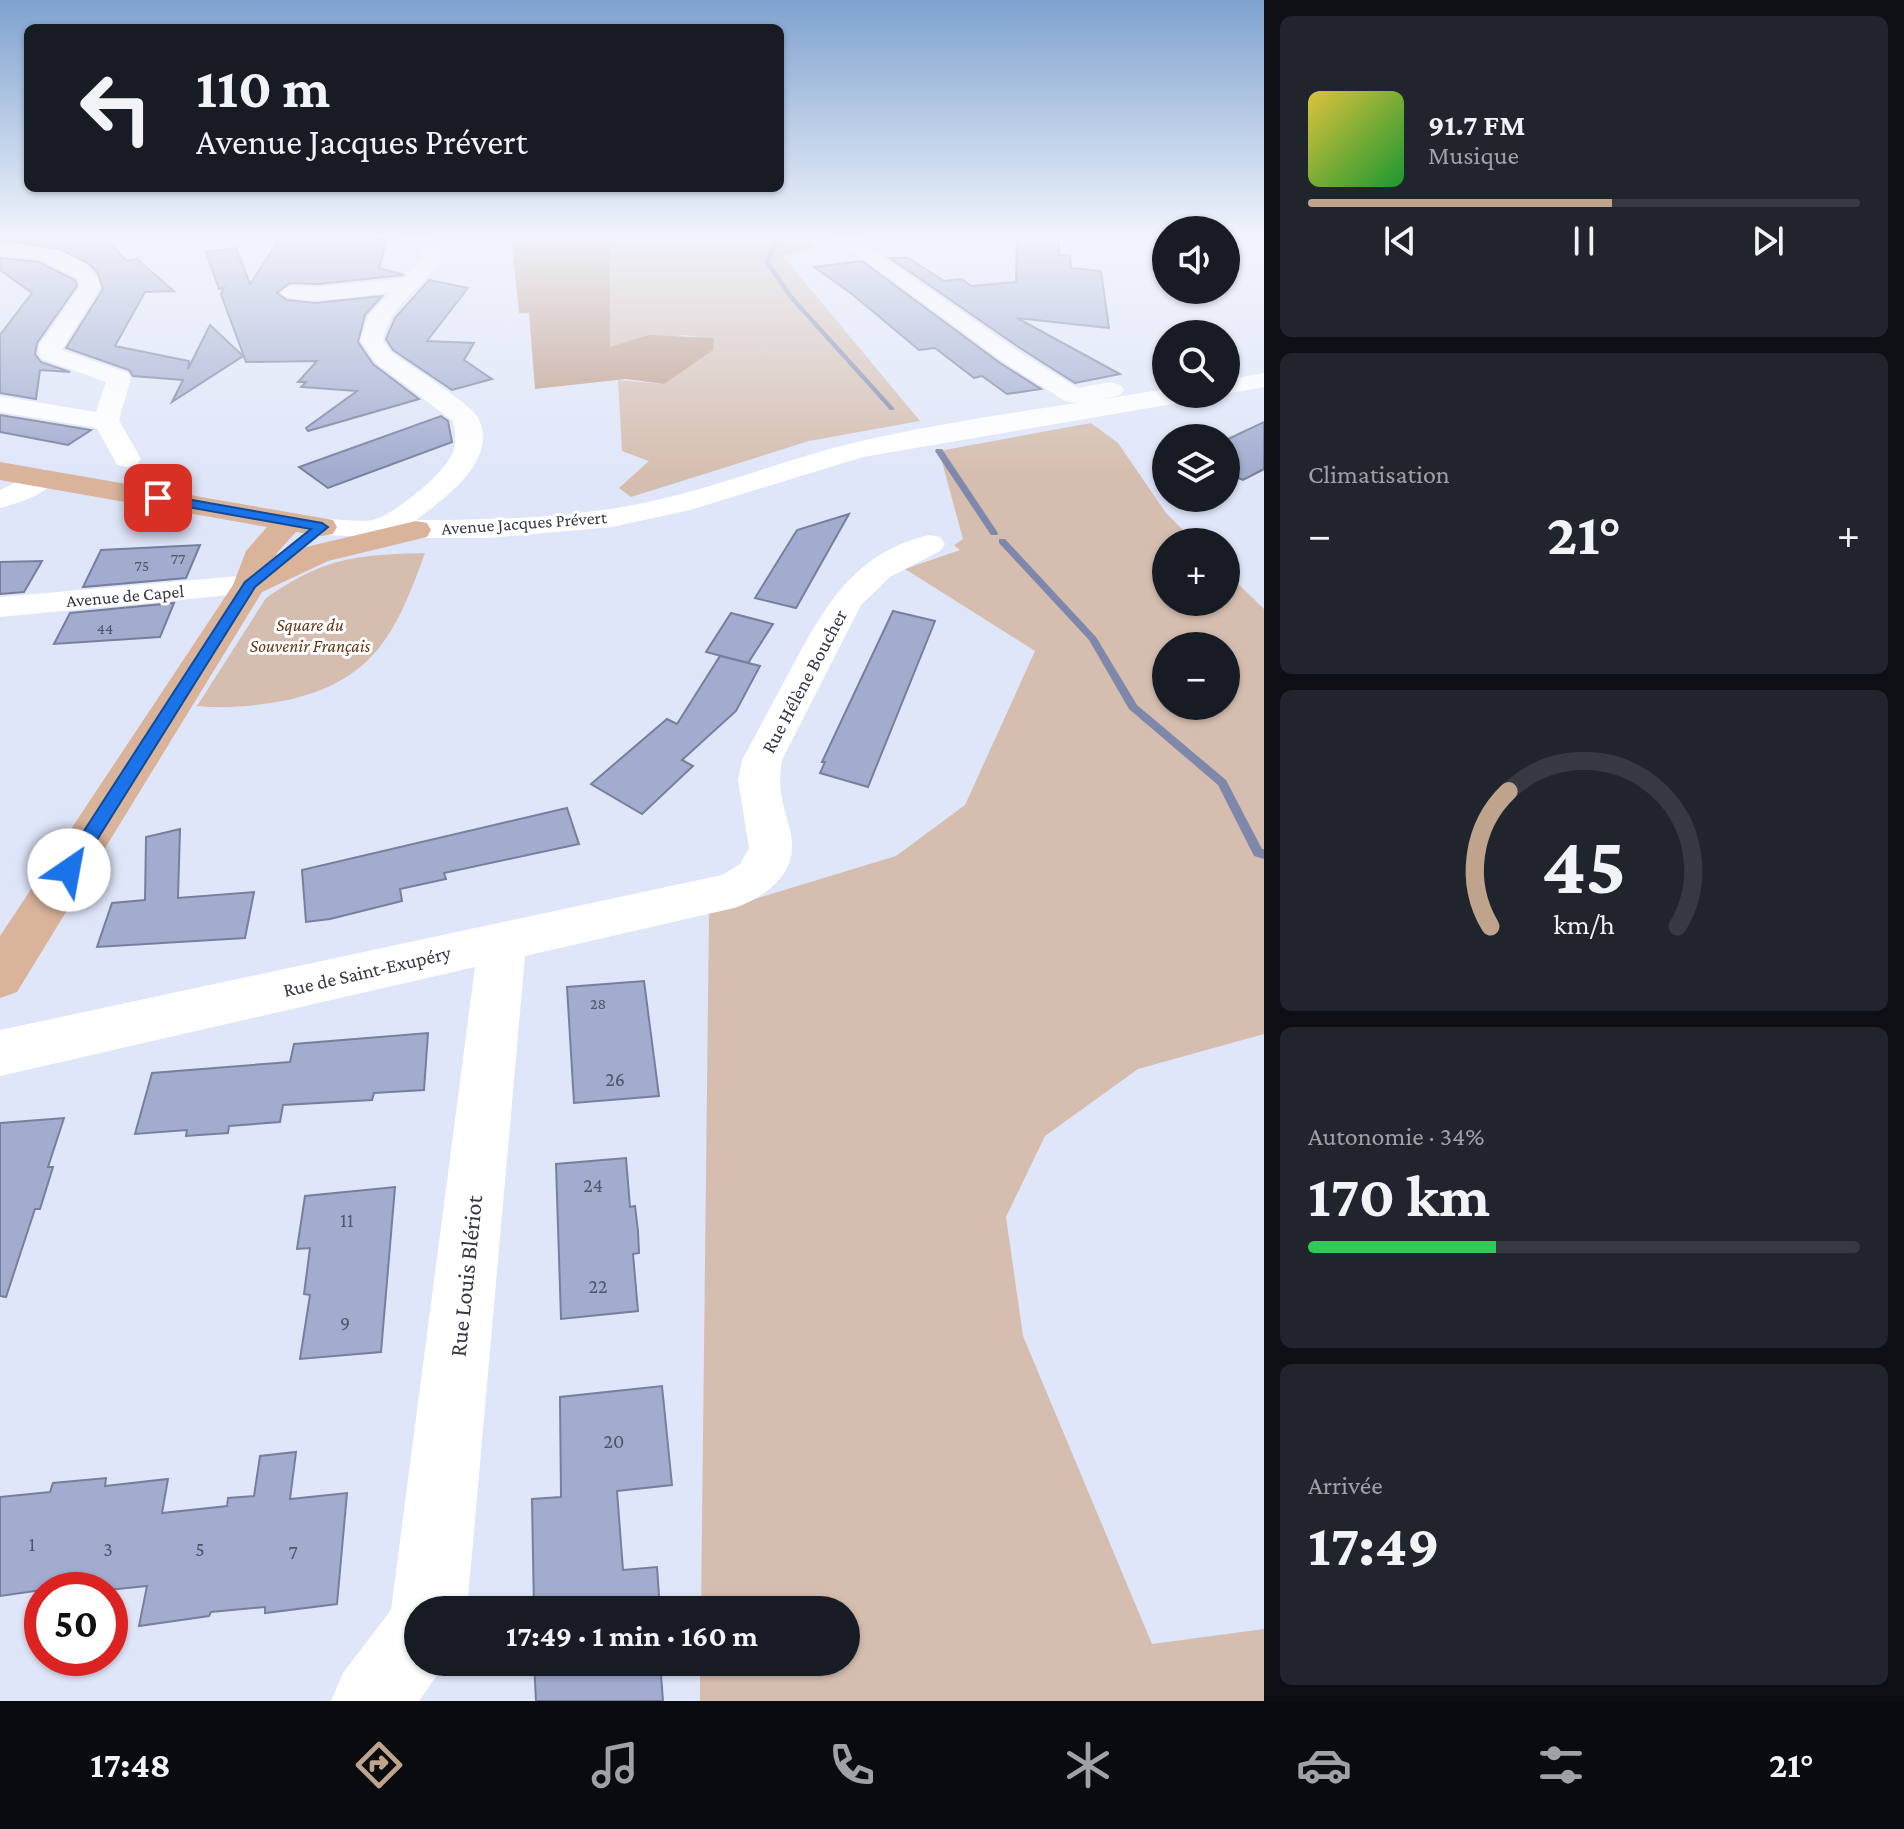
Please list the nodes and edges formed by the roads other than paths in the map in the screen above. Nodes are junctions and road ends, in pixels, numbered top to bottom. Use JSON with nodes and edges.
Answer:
{"nodes":[{"id":1,"x":72,"y":314,"type":"edge"},
{"id":2,"x":381,"y":314,"type":"edge"},
{"id":3,"x":951,"y":314,"type":"edge"},
{"id":4,"x":1240,"y":374,"type":"edge"},
{"id":5,"x":1264,"y":378,"type":"edge"},
{"id":6,"x":1152,"y":383,"type":"edge"},
{"id":7,"x":1240,"y":384,"type":"edge"},
{"id":8,"x":1152,"y":399,"type":"edge"},
{"id":9,"x":0,"y":404,"type":"edge"},
{"id":10,"x":106,"y":421,"type":"junction"},
{"id":11,"x":127,"y":459,"type":"dead end"},
{"id":12,"x":0,"y":471,"type":"edge"},
{"id":13,"x":43,"y":478,"type":"junction"},
{"id":14,"x":0,"y":499,"type":"edge"},
{"id":15,"x":289,"y":521,"type":"junction"},
{"id":16,"x":322,"y":527,"type":"junction"},
{"id":17,"x":384,"y":529,"type":"junction"},
{"id":18,"x":416,"y":530,"type":"junction"},
{"id":19,"x":929,"y":544,"type":"dead end"},
{"id":20,"x":250,"y":585,"type":"junction"},
{"id":21,"x":0,"y":607,"type":"edge"},
{"id":22,"x":734,"y":890,"type":"joint"},
{"id":23,"x":502,"y":941,"type":"junction"},
{"id":24,"x":0,"y":977,"type":"edge"},
{"id":25,"x":0,"y":1053,"type":"edge"},
{"id":26,"x":431,"y":1596,"type":"edge"},
{"id":27,"x":404,"y":1656,"type":"edge"},
{"id":28,"x":371,"y":1701,"type":"edge"}],
"edges":[{"from":1,"to":10,"type":"street"},
{"from":2,"to":17,"type":"street"},
{"from":3,"to":6,"type":"street"},
{"from":4,"to":5,"type":"street"},
{"from":5,"to":7,"type":"street"},
{"from":8,"to":18,"type":"street","name":"Avenue Jacques Prévert"},
{"from":9,"to":10,"type":"street"},
{"from":10,"to":11,"type":"street"},
{"from":12,"to":13,"type":"main road","name":"Avenue Jacques Prévert"},
{"from":13,"to":14,"type":"street"},
{"from":13,"to":15,"type":"main road","name":"Avenue Jacques Prévert"},
{"from":15,"to":16,"type":"main road","name":"Avenue Jacques Prévert"},
{"from":15,"to":20,"type":"main road"},
{"from":16,"to":17,"type":"street","name":"Avenue Jacques Prévert"},
{"from":16,"to":20,"type":"main road"},
{"from":17,"to":18,"type":"street","name":"Avenue Jacques Prévert"},
{"from":18,"to":20,"type":"main road"},
{"from":19,"to":22,"type":"street","name":"Rue Hélène Boucher"},
{"from":20,"to":21,"type":"street","name":"Avenue de Capel"},
{"from":20,"to":24,"type":"main road"},
{"from":22,"to":23,"type":"street","name":"Rue de Saint-Exupéry"},
{"from":23,"to":25,"type":"street","name":"Rue de Saint-Exupéry"},
{"from":23,"to":26,"type":"street","name":"Rue Louis Blériot"},
{"from":27,"to":28,"type":"street"}]}
